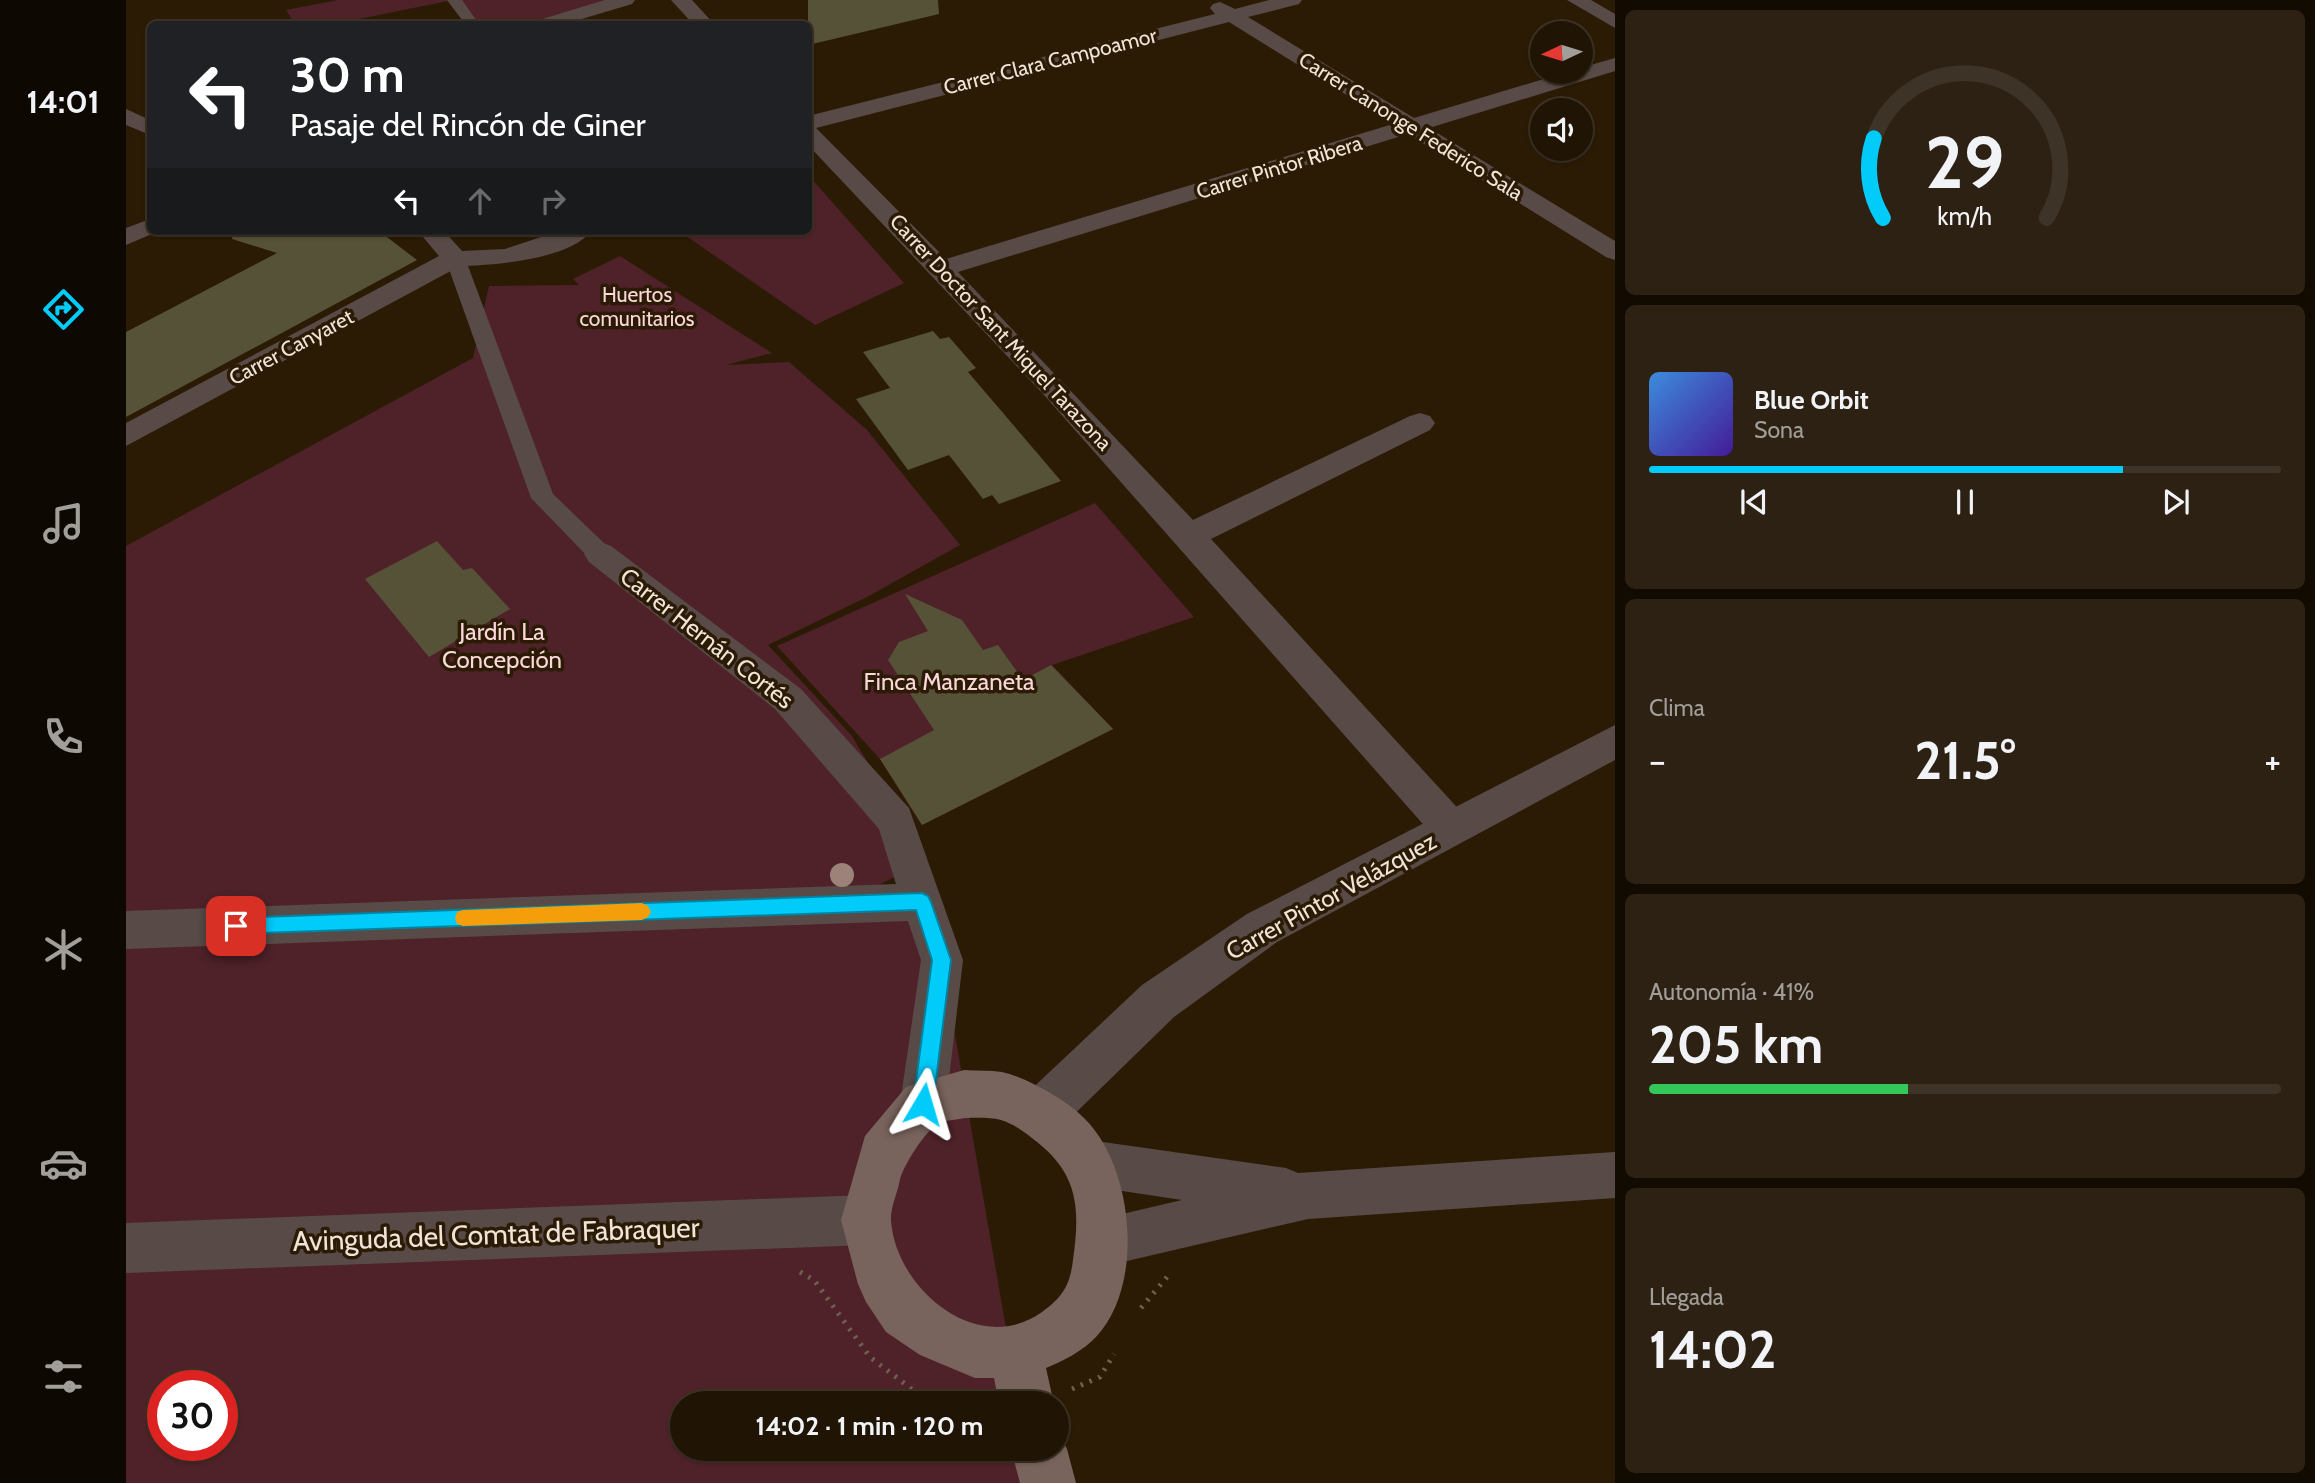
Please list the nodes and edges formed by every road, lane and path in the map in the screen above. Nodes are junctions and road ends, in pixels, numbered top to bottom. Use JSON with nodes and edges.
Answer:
{"nodes":[{"id":1,"x":454,"y":0,"type":"edge"},
{"id":2,"x":625,"y":0,"type":"edge"},
{"id":3,"x":681,"y":0,"type":"edge"},
{"id":4,"x":1207,"y":0,"type":"edge"},
{"id":5,"x":1292,"y":0,"type":"edge"},
{"id":6,"x":1577,"y":0,"type":"edge"},
{"id":7,"x":1232,"y":15,"type":"junction"},
{"id":8,"x":470,"y":21,"type":"edge"},
{"id":9,"x":556,"y":21,"type":"edge"},
{"id":10,"x":701,"y":21,"type":"edge"},
{"id":11,"x":1615,"y":22,"type":"edge"},
{"id":12,"x":1615,"y":64,"type":"edge"},
{"id":13,"x":126,"y":116,"type":"edge"},
{"id":14,"x":812,"y":122,"type":"edge"},
{"id":15,"x":147,"y":126,"type":"edge"},
{"id":16,"x":1412,"y":127,"type":"junction"},
{"id":17,"x":812,"y":136,"type":"edge"},
{"id":18,"x":147,"y":228,"type":"edge"},
{"id":19,"x":434,"y":235,"type":"edge"},
{"id":20,"x":571,"y":235,"type":"edge"},
{"id":21,"x":126,"y":238,"type":"edge"},
{"id":22,"x":1615,"y":252,"type":"edge"},
{"id":23,"x":455,"y":258,"type":"junction"},
{"id":24,"x":943,"y":268,"type":"junction"},
{"id":25,"x":1420,"y":423,"type":"dead end"},
{"id":26,"x":126,"y":436,"type":"edge"},
{"id":27,"x":1191,"y":535,"type":"junction"},
{"id":28,"x":600,"y":554,"type":"joint"},
{"id":29,"x":1615,"y":741,"type":"edge"},
{"id":30,"x":1451,"y":828,"type":"junction"},
{"id":31,"x":922,"y":902,"type":"junction"},
{"id":32,"x":126,"y":930,"type":"edge"},
{"id":33,"x":923,"y":1104,"type":"junction"},
{"id":34,"x":1040,"y":1114,"type":"junction"},
{"id":35,"x":1089,"y":1163,"type":"junction"},
{"id":36,"x":1615,"y":1175,"type":"edge"},
{"id":37,"x":1308,"y":1195,"type":"junction"},
{"id":38,"x":866,"y":1220,"type":"junction"},
{"id":39,"x":1101,"y":1243,"type":"junction"},
{"id":40,"x":126,"y":1248,"type":"edge"},
{"id":41,"x":793,"y":1267,"type":"dead end"},
{"id":42,"x":1175,"y":1267,"type":"dead end"},
{"id":43,"x":1135,"y":1318,"type":"dead end"},
{"id":44,"x":1121,"y":1342,"type":"dead end"},
{"id":45,"x":1015,"y":1352,"type":"junction"},
{"id":46,"x":914,"y":1391,"type":"edge"},
{"id":47,"x":1040,"y":1391,"type":"edge"},
{"id":48,"x":1063,"y":1391,"type":"edge"},
{"id":49,"x":1042,"y":1461,"type":"edge"},
{"id":50,"x":1048,"y":1483,"type":"edge"}],
"edges":[{"from":1,"to":8,"type":"street"},
{"from":2,"to":9,"type":"street"},
{"from":3,"to":10,"type":"street"},
{"from":4,"to":7,"type":"street","name":"Carrer Canonge Federico Sala"},
{"from":5,"to":7,"type":"street","name":"Carrer Clara Campoamor"},
{"from":6,"to":11,"type":"street"},
{"from":7,"to":14,"type":"street","name":"Carrer Clara Campoamor"},
{"from":7,"to":16,"type":"street","name":"Carrer Canonge Federico Sala"},
{"from":12,"to":16,"type":"street","name":"Carrer Pintor Ribera"},
{"from":13,"to":15,"type":"street"},
{"from":16,"to":22,"type":"street","name":"Carrer Canonge Federico Sala"},
{"from":16,"to":24,"type":"street","name":"Carrer Pintor Ribera"},
{"from":17,"to":24,"type":"street","name":"Carrer Doctor Sant Miquel Tarazona"},
{"from":18,"to":21,"type":"street"},
{"from":19,"to":23,"type":"street"},
{"from":20,"to":23,"type":"street"},
{"from":23,"to":26,"type":"street","name":"Carrer Canyaret"},
{"from":23,"to":28,"type":"street","name":"Carrer Hernán Cortés"},
{"from":24,"to":27,"type":"street","name":"Carrer Doctor Sant Miquel Tarazona"},
{"from":25,"to":27,"type":"street"},
{"from":27,"to":30,"type":"street","name":"Carrer Doctor Sant Miquel Tarazona"},
{"from":28,"to":31,"type":"street","name":"Carrer Hernán Cortés"},
{"from":29,"to":30,"type":"street","name":"Carrer Pintor Velázquez"},
{"from":30,"to":34,"type":"street","name":"Carrer Pintor Velázquez"},
{"from":31,"to":32,"type":"street"},
{"from":31,"to":33,"type":"street","name":"Carrer Hernán Cortés"},
{"from":33,"to":34,"type":"main road"},
{"from":33,"to":38,"type":"main road"},
{"from":34,"to":35,"type":"main road"},
{"from":35,"to":37,"type":"street"},
{"from":35,"to":39,"type":"main road"},
{"from":36,"to":37,"type":"street"},
{"from":37,"to":39,"type":"street"},
{"from":38,"to":40,"type":"street","name":"Avinguda del Comtat de Fabraquer"},
{"from":38,"to":45,"type":"main road"},
{"from":39,"to":45,"type":"main road"},
{"from":41,"to":46,"type":"path"},
{"from":42,"to":43,"type":"path"},
{"from":44,"to":48,"type":"path"},
{"from":45,"to":47,"type":"main road"},
{"from":49,"to":50,"type":"main road"}]}
